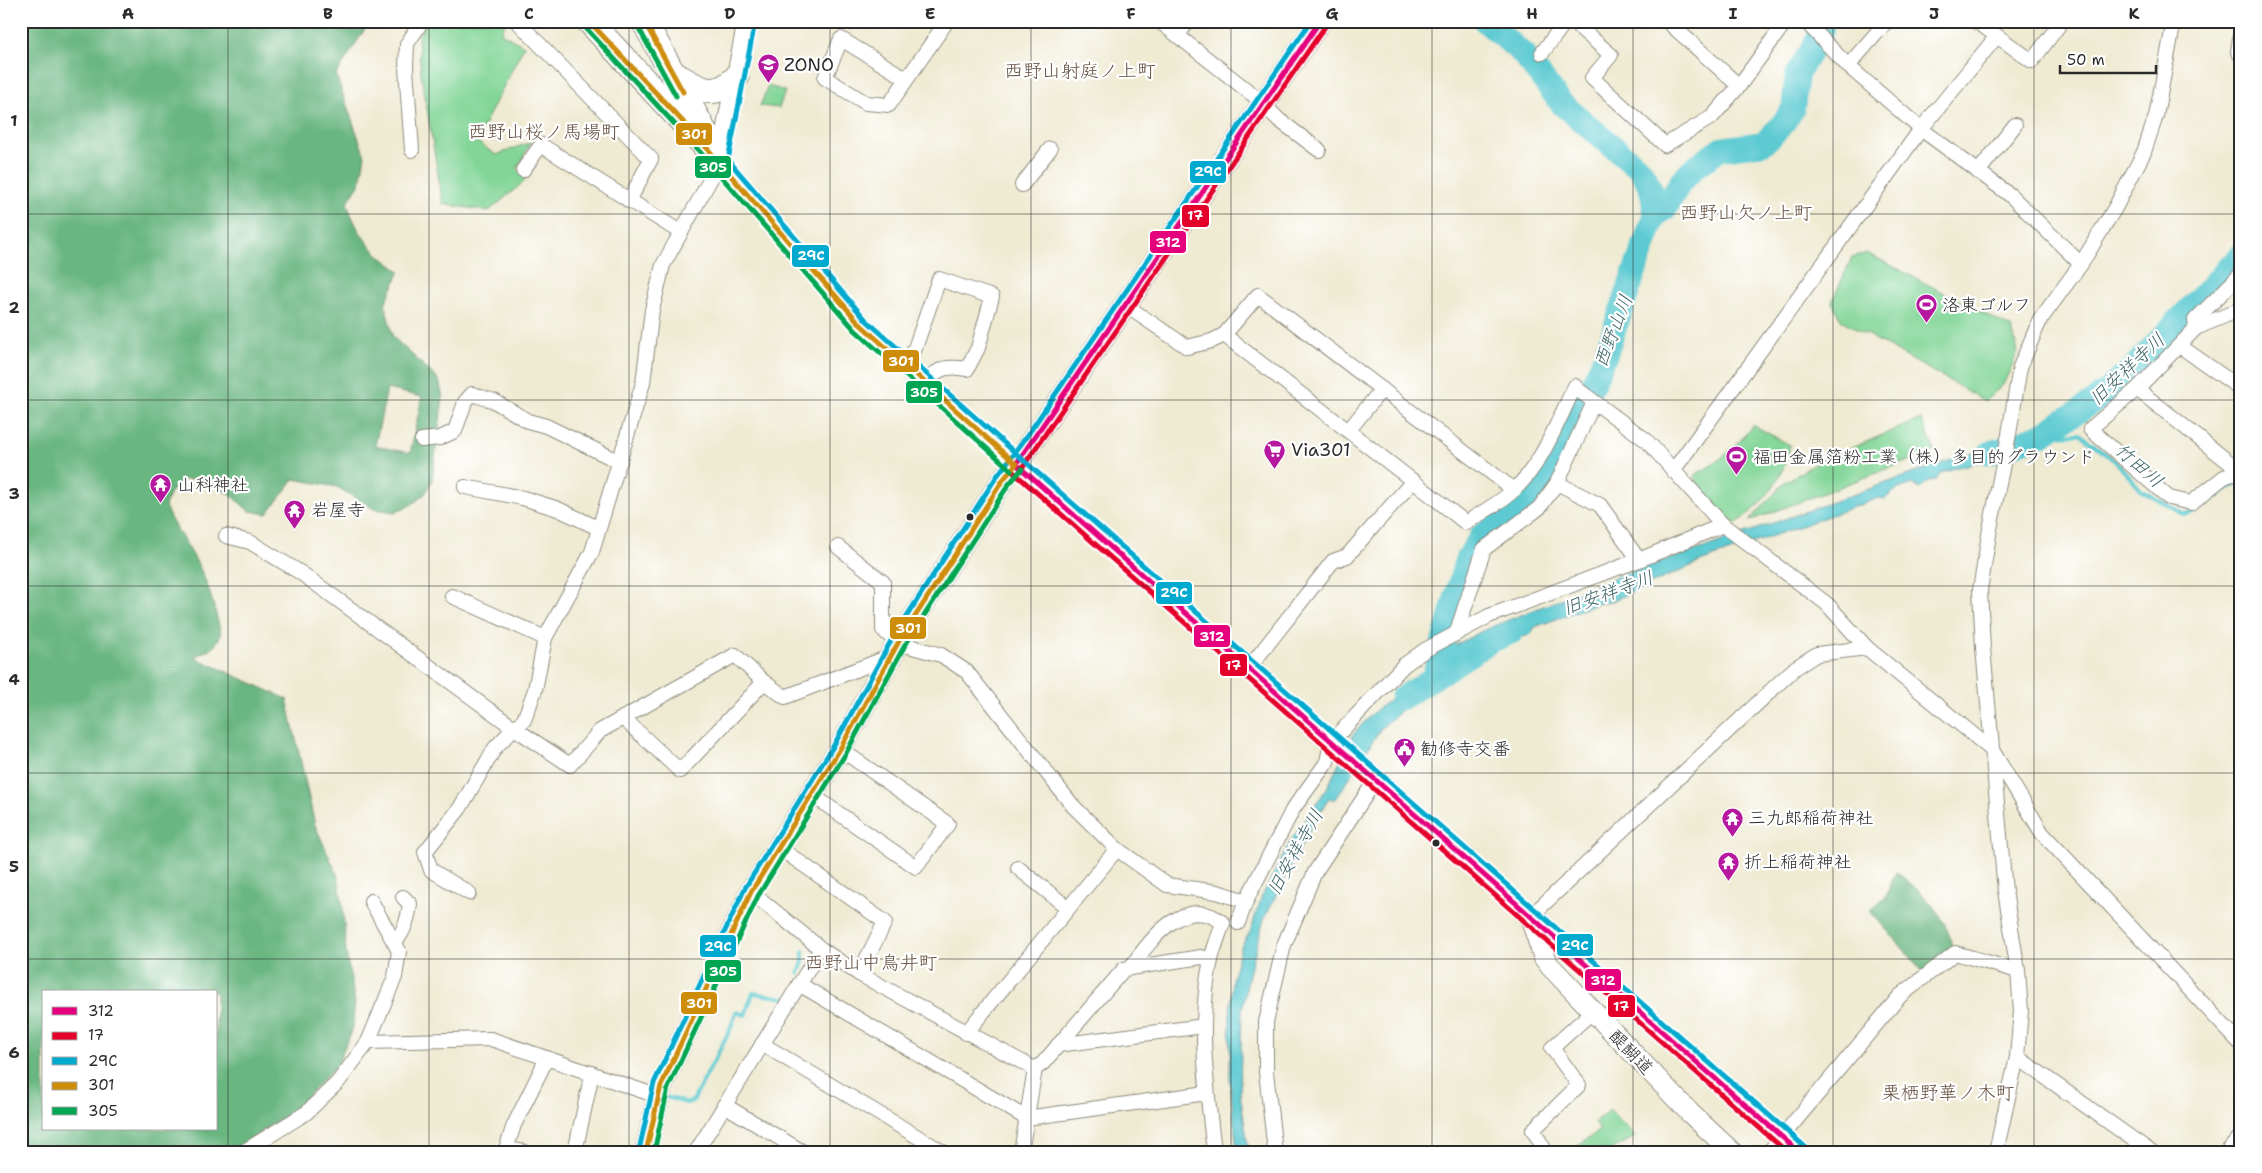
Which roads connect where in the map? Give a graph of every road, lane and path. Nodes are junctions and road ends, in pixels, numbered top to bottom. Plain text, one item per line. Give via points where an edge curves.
1 (422, 21) edge
2 (517, 21) edge
3 (589, 21) edge
4 (644, 21) edge
5 (748, 21) edge
6 (946, 21) edge
7 (1159, 21) edge
8 (1188, 21) edge
9 (1320, 21) edge
10 (1566, 21) edge
11 (1572, 21) edge
12 (1667, 21) edge
13 (1786, 21) edge
14 (1805, 21) edge
15 (1887, 21) edge
16 (1976, 21) edge
17 (2062, 21) edge
18 (2174, 21) edge
19 (2241, 31) edge
20 (1178, 35) junction
21 (1997, 36) junction
22 (1542, 53) dead end
23 (2241, 55) edge
24 (1848, 66) junction
25 (674, 74) junction
26 (736, 78) junction
27 (907, 79) junction
28 (1740, 86) junction
29 (1262, 105) junction
30 (2015, 125) dead end
31 (1921, 129) junction
32 (412, 150) dead end
33 (1050, 150) dead end
34 (1319, 150) dead end
35 (720, 162) junction
36 (523, 170) dead end
37 (1978, 172) junction
38 (1022, 185) dead end
39 (629, 201) junction
40 (680, 232) junction
41 (2081, 264) junction
42 (2241, 274) edge
43 (1125, 305) junction
44 (2240, 309) edge
45 (2196, 328) junction
46 (1224, 335) junction
47 (2180, 346) junction
48 (903, 362) junction
49 (924, 383) junction
50 (1382, 389) junction
51 (2137, 389) junction
52 (2241, 389) edge
53 (1592, 401) junction
54 (1349, 430) junction
55 (422, 440) dead end
56 (620, 462) junction
57 (1016, 464) junction
58 (1673, 471) junction
59 (2240, 471) edge
60 (1413, 481) junction
61 (1556, 483) junction
62 (465, 487) dead end
63 (1514, 490) junction
64 (598, 528) junction
65 (1729, 528) junction
66 (226, 536) dead end
67 (838, 547) dead end
68 (1639, 560) junction
69 (452, 596) dead end
70 (1456, 634) junction
71 (545, 638) junction
72 (1867, 648) junction
73 (894, 650) junction
74 (1248, 669) junction
75 (764, 682) junction
76 (623, 718) junction
77 (514, 728) junction
78 (1334, 744) junction
79 (840, 749) junction
80 (1992, 750) junction
81 (1369, 775) junction
82 (812, 796) junction
83 (778, 847) junction
84 (1117, 849) junction
85 (1018, 868) dead end
86 (751, 892) junction
87 (469, 894) dead end
88 (403, 897) dead end
89 (370, 901) dead end
90 (1246, 901) junction
91 (1068, 908) junction
92 (1530, 917) junction
93 (1238, 922) dead end
94 (395, 942) junction
95 (821, 949) junction
96 (1211, 960) junction
97 (1131, 966) junction
98 (2018, 971) junction
99 (859, 974) junction
100 (799, 984) junction
101 (1592, 1012) junction
102 (1204, 1026) junction
103 (966, 1033) junction
104 (368, 1042) junction
105 (762, 1044) junction
106 (2241, 1044) edge
107 (1058, 1045) junction
108 (2017, 1057) junction
109 (546, 1058) junction
110 (1034, 1069) junction
111 (592, 1073) junction
112 (1207, 1092) junction
113 (657, 1096) junction
114 (724, 1105) junction
115 (1026, 1118) junction
116 (2241, 1136) edge
117 (1782, 1137) junction
118 (505, 1150) edge
119 (1728, 1151) edge
120 (243, 1152) edge
121 (525, 1152) edge
122 (575, 1152) edge
123 (646, 1152) edge
124 (696, 1152) edge
125 (803, 1152) edge
126 (943, 1152) edge
127 (1020, 1152) edge
128 (1214, 1152) edge
129 (1275, 1152) edge
130 (1546, 1152) edge
131 (1769, 1152) edge
132 (1799, 1152) edge
133 (1996, 1152) edge
134 (2151, 1152) edge
135 (2227, 1152) edge

1 - 32 street via 407,44
2 - 39 street via 651,159
3 - 35 highway
4 - 25 highway
5 - 26 main road
6 - 27 street
7 - 20 street
8 - 20 street
9 - 29 main road
10 - 22 street
11 - 28 street via 1611,55 1592,78 1664,145 1712,117
12 - 28 street
13 - 28 street
14 - 24 street
15 - 24 street
16 - 21 street
17 - 21 street via 2032,60
18 - 41 street via 2156,116 2144,152
19 - 23 street via 2238,52
20 - 29 street
21 - 31 street
24 - 31 street
25 - 26 highway via 708,91 723,89
25 - 35 highway
26 - 35 main road
27 - 27 street via 841,39 825,78 866,103 889,105
29 - 34 street
29 - 43 main road
30 - 37 street
31 - 37 street
31 - 58 street
33 - 38 street
35 - 40 street
35 - 48 main road via 861,325
36 - 39 street via 541,145
37 - 41 street via 2010,195
39 - 40 street
40 - 56 street via 663,265 652,310 643,382
41 - 80 street via 2040,320 2020,367 1990,529 1980,590
42 - 45 street via 2195,320
43 - 46 street via 1187,347
43 - 57 main road
44 - 45 street
45 - 47 street
46 - 50 street via 1258,295
46 - 54 street
47 - 51 street
47 - 52 street
48 - 49 main road
48 - 49 street via 914,351 939,279 992,297 978,348 967,369 949,367 937,370
49 - 57 main road
50 - 54 street
50 - 63 street
51 - 59 street
51 - 59 street via 2090,429 2169,498 2190,503 2224,477
53 - 58 street via 1646,440
53 - 61 street
53 - 63 street via 1576,387 1534,466
54 - 60 street
55 - 56 street via 440,438 455,431 465,402 472,394 494,401 528,421 546,426
56 - 64 street
57 - 73 main road
57 - 74 main road
58 - 65 street
60 - 63 street via 1466,522
60 - 74 street via 1347,556 1333,561
61 - 68 street via 1600,506
61 - 70 street via 1539,508 1484,548
62 - 64 street via 523,498 558,509
64 - 71 street via 592,552
65 - 68 street
65 - 72 street via 1827,604
66 - 77 street via 250,542 301,573
67 - 73 street via 883,582 883,630
68 - 70 street via 1489,616
69 - 71 street
70 - 78 street via 1404,664
71 - 77 street via 532,698 524,720
72 - 80 street
72 - 92 street via 1817,654 1794,668
73 - 75 street via 785,697
73 - 79 main road
73 - 84 street via 941,655 967,672 1073,806
74 - 78 main road
75 - 76 street via 735,655
75 - 76 street via 680,771
76 - 77 street via 600,731 570,765
77 - 87 street via 496,748 460,808 424,852 431,870
78 - 81 main road
78 - 90 street via 1326,762 1293,809
79 - 82 main road
79 - 82 street via 948,824 916,867
80 - 98 street via 2005,892
80 - 106 street via 2042,833
81 - 92 main road
81 - 129 street via 1315,872 1284,945 1266,1022 1266,1072
82 - 83 main road
83 - 86 main road
83 - 99 street via 885,922
84 - 90 street via 1168,885 1217,892
84 - 91 street
85 - 91 street
86 - 95 street
86 - 113 main road
88 - 94 street via 410,904 406,924
89 - 94 street
90 - 93 street
91 - 103 street
92 - 101 main road, 醍醐道 via 1544,958
92 - 117 street
94 - 104 street via 399,951 395,977
95 - 99 street
95 - 100 street
96 - 97 street via 1201,957
96 - 97 street via 1223,923 1214,916 1193,912 1172,921
96 - 102 street
97 - 107 street via 1124,969
98 - 108 street via 2021,1011
98 - 117 street via 1955,953 1900,996
99 - 103 street
100 - 105 street
100 - 115 street
101 - 119 main road, 醍醐道
101 - 130 street via 1552,1048 1579,1085 1533,1130
102 - 107 street
102 - 112 street
103 - 110 street
104 - 109 street via 491,1040
104 - 120 street via 338,1082 306,1113
105 - 114 street
105 - 126 street
107 - 110 street
108 - 133 street
108 - 134 street
109 - 111 street
109 - 118 street
110 - 115 street
111 - 113 street
111 - 122 street
112 - 115 street
112 - 128 street
113 - 123 main road
114 - 124 street
114 - 125 street
115 - 127 street
116 - 135 street
117 - 131 street
117 - 132 street
118 - 121 street

